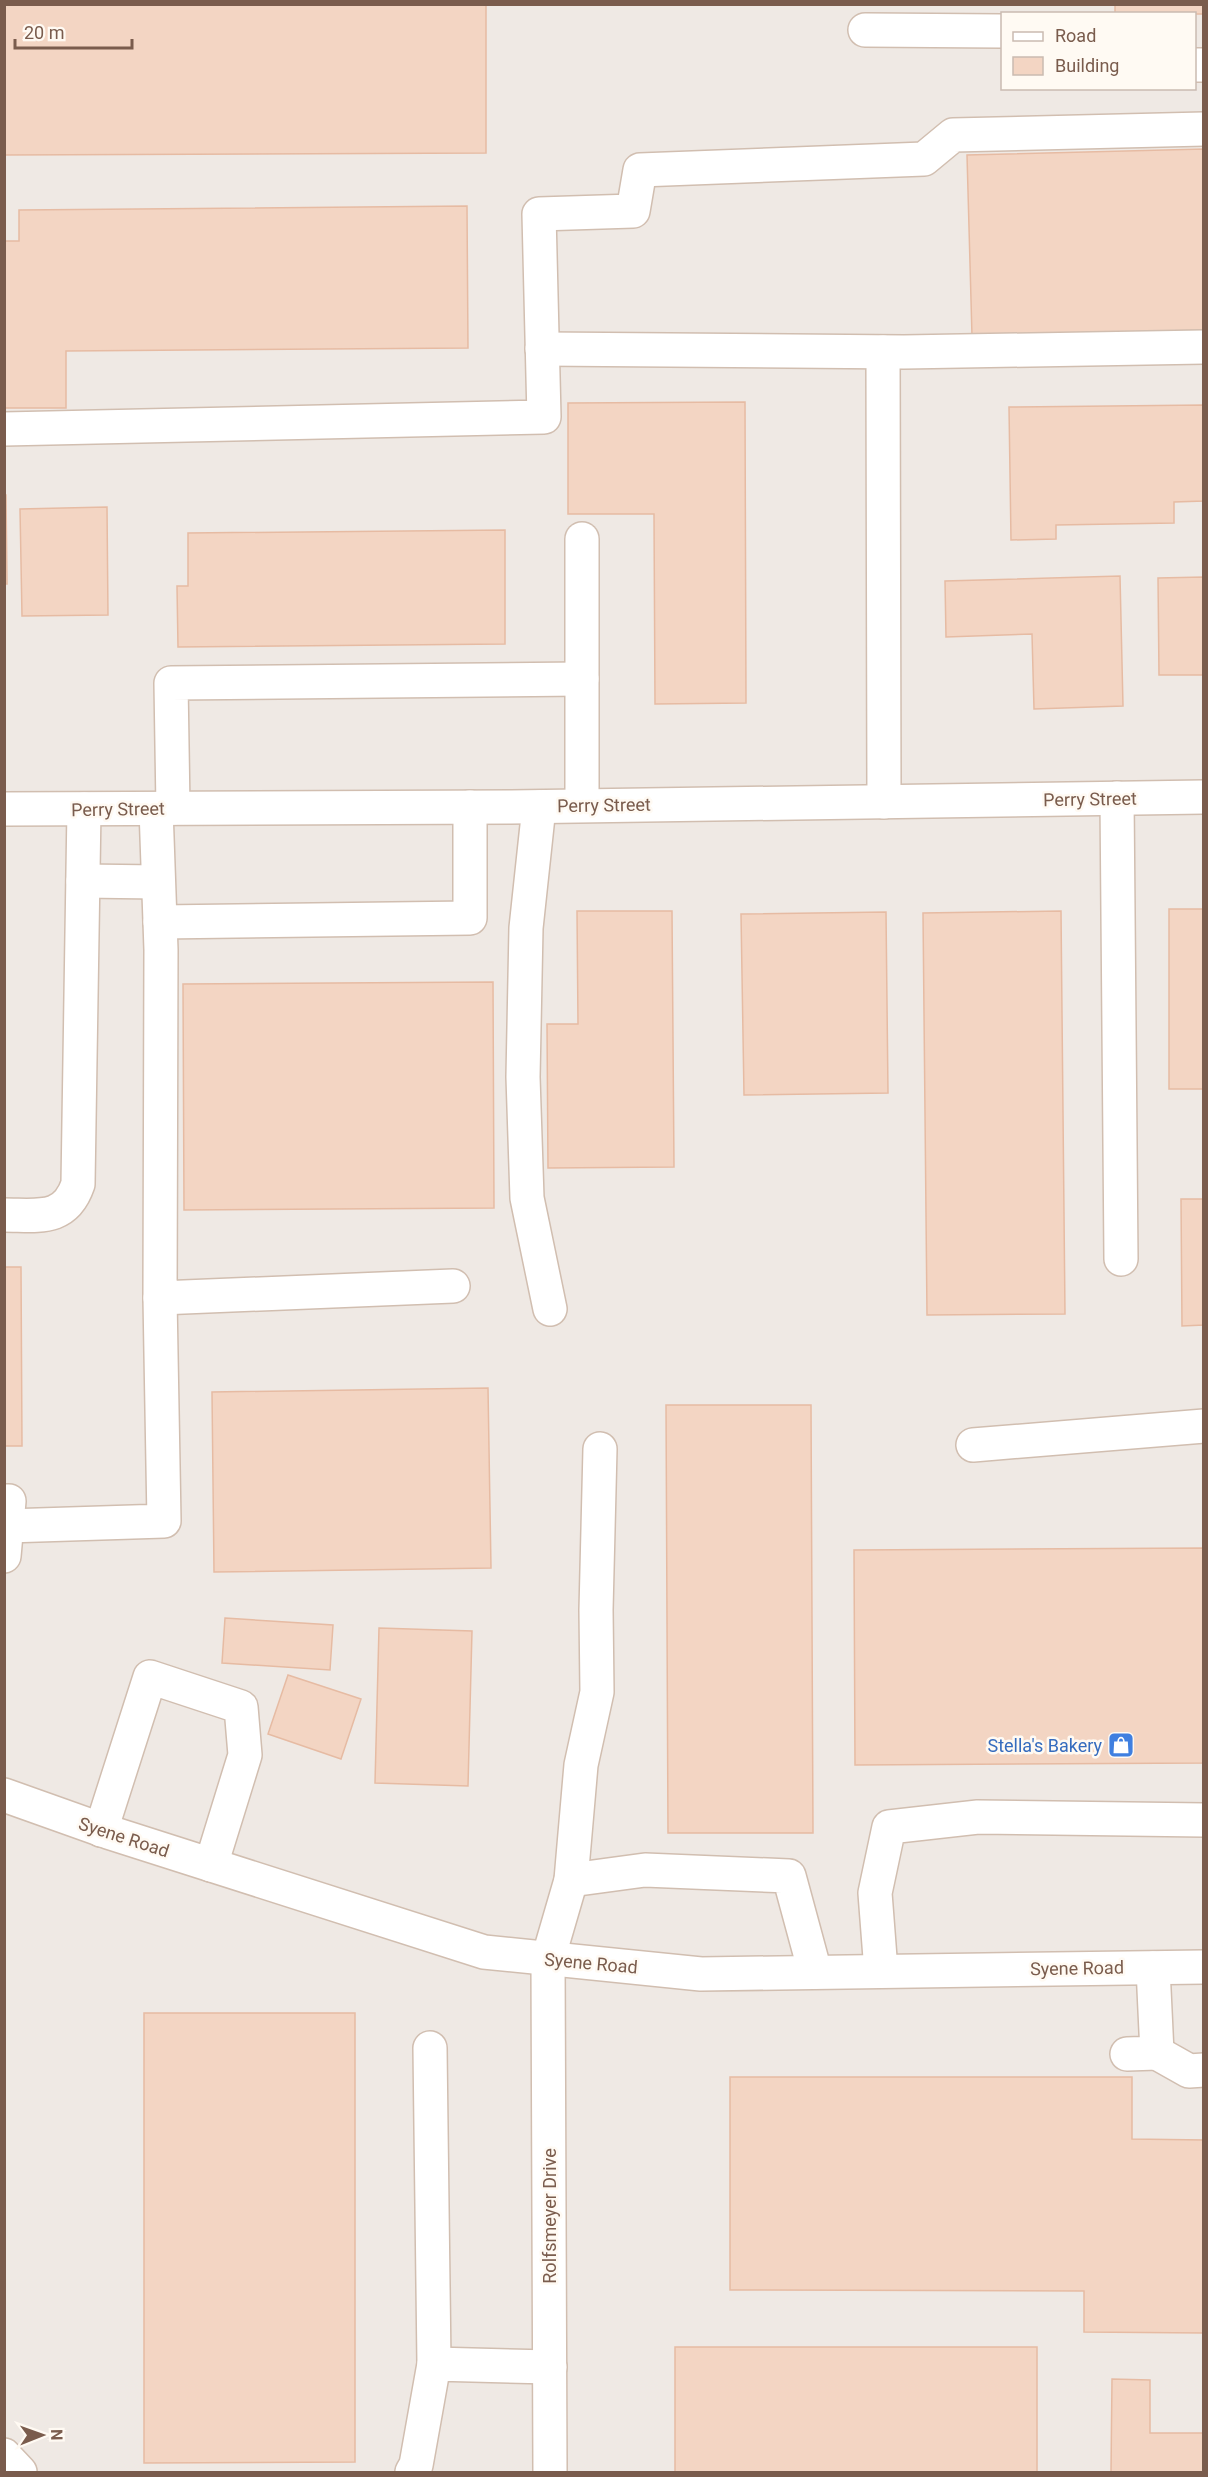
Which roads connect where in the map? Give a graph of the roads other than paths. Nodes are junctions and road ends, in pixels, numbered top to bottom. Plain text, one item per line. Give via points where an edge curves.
1 (865, 30) dead end
2 (1001, 31) edge
3 (1203, 129) edge
4 (1203, 347) edge
5 (542, 350) junction
6 (883, 352) junction
7 (4, 429) edge
8 (582, 538) dead end
9 (582, 679) junction
10 (1203, 797) edge
11 (1117, 798) junction
12 (884, 802) junction
13 (582, 805) junction
14 (471, 807) junction
15 (539, 807) junction
16 (165, 808) junction
17 (84, 809) junction
18 (4, 810) edge
19 (83, 881) junction
20 (158, 882) junction
21 (160, 922) junction
22 (4, 1215) edge
23 (1121, 1259) dead end
24 (453, 1286) dead end
25 (160, 1298) junction
26 (550, 1310) dead end
27 (1203, 1426) edge
28 (973, 1445) dead end
29 (600, 1449) dead end
30 (5, 1528) edge
31 (4, 1795) edge
32 (1203, 1820) edge
33 (101, 1830) junction
34 (211, 1865) junction
35 (571, 1880) junction
36 (548, 1959) junction
37 (1203, 1967) edge
38 (1153, 1968) junction
39 (881, 1971) junction
40 (815, 1972) junction
41 (430, 2048) dead end
42 (1203, 2070) edge
43 (434, 2364) junction
44 (550, 2367) junction
45 (4, 2455) edge
46 (20, 2472) edge
47 (412, 2472) edge
48 (550, 2472) edge

1 - 2 street
3 - 5 street via 952,135 924,159 640,170 633,211 539,214
4 - 6 street
5 - 6 street
5 - 7 street via 544,417
6 - 12 street
8 - 9 street
9 - 13 street
9 - 16 street via 171,683
10 - 11 street, Perry Street
11 - 12 street, Perry Street
11 - 23 street
12 - 13 street, Perry Street
13 - 15 street, Perry Street
14 - 15 street, Perry Street
14 - 16 street, Perry Street
14 - 21 street via 470,918
15 - 26 street via 526,928 523,1077 527,1198
16 - 17 street, Perry Street
16 - 20 street
17 - 18 street, Perry Street
17 - 19 street
19 - 20 street
19 - 22 street via 78,1184 74,1197 54,1214
20 - 21 street
21 - 25 street
24 - 25 street
25 - 30 street via 164,1521
27 - 28 street
29 - 35 street, Rolfsmeyer Drive via 597,1692 581,1765
31 - 33 street, Syene Road
32 - 39 street via 978,1817 889,1827 875,1893
33 - 34 street, Syene Road
33 - 34 street via 150,1677 241,1707 245,1755
34 - 36 street, Syene Road via 484,1952
35 - 36 street, Rolfsmeyer Drive
35 - 40 street via 645,1870 789,1876
36 - 40 street, Syene Road via 701,1974
36 - 44 street, Rolfsmeyer Drive
37 - 38 street, Syene Road
38 - 39 street, Syene Road
38 - 42 street via 1142,2054 1189,2071
39 - 40 street, Syene Road
41 - 43 street
43 - 44 street
43 - 47 street
44 - 48 street, Rolfsmeyer Drive
45 - 46 street

